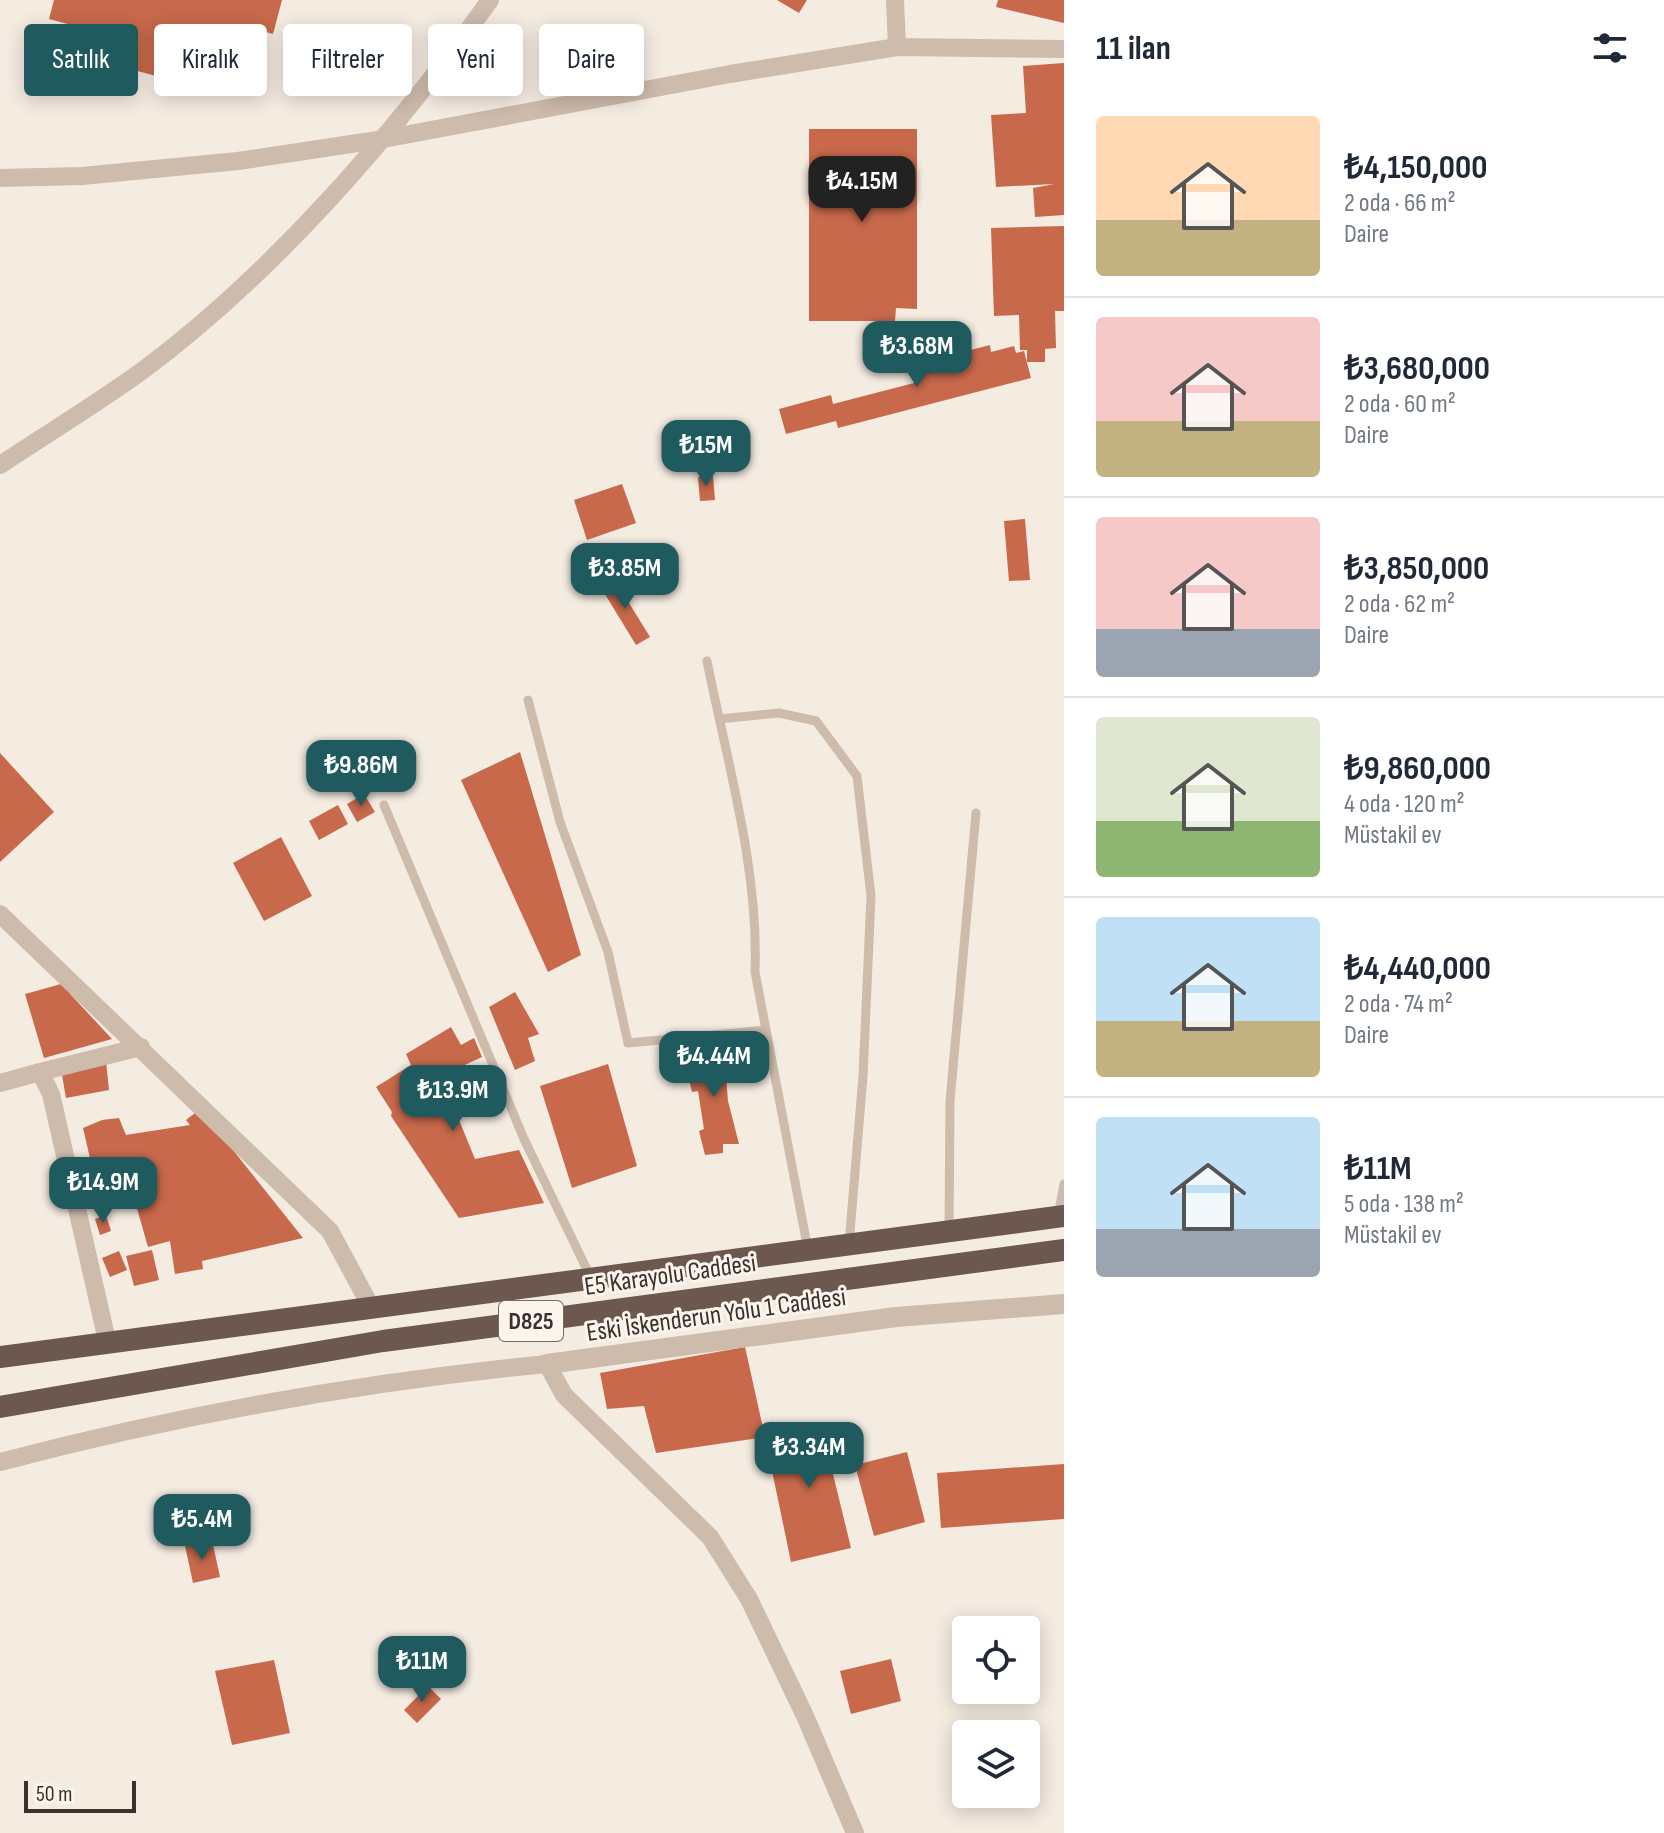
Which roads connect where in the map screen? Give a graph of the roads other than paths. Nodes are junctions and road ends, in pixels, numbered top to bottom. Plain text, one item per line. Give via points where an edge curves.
1 (490, 0) edge
2 (895, 0) edge
3 (897, 47) junction
4 (1064, 49) edge
5 (378, 140) junction
6 (0, 178) edge
7 (0, 465) edge
8 (707, 661) dead end
9 (528, 700) dead end
10 (719, 719) junction
11 (384, 805) dead end
12 (976, 813) dead end
13 (0, 914) edge
14 (766, 1030) junction
15 (141, 1047) junction
16 (40, 1072) junction
17 (0, 1083) edge
18 (1064, 1184) edge
19 (1061, 1216) edge
20 (949, 1231) junction
21 (849, 1244) junction
22 (808, 1250) junction
23 (1064, 1250) edge
24 (591, 1278) junction
25 (1064, 1304) edge
26 (371, 1307) junction
27 (108, 1345) junction
28 (0, 1357) edge
29 (547, 1364) junction
30 (0, 1407) edge
31 (0, 1462) edge
32 (855, 1833) edge

1 - 5 street via 432,81
2 - 3 street
3 - 4 street
3 - 5 street
5 - 6 street via 223,162
5 - 7 street via 288,242 223,305 142,371
8 - 10 lane
9 - 14 lane via 560,822 608,952 628,1043
10 - 14 lane via 745,850 756,932 755,972
10 - 21 lane via 779,713 816,721 857,776 871,896
11 - 24 lane via 524,1139
12 - 20 lane via 950,1101
13 - 15 street
14 - 22 lane
15 - 16 street
15 - 26 street via 330,1231
16 - 17 street
16 - 27 street via 51,1094
18 - 19 lane
19 - 20 highway, E5 Karayolu Caddesi / D825
20 - 21 highway, E5 Karayolu Caddesi / D825
21 - 22 highway, E5 Karayolu Caddesi / D825
22 - 24 highway, E5 Karayolu Caddesi / D825
23 - 30 highway, E5 Karayolu Caddesi / D825 via 383,1341
24 - 26 highway, E5 Karayolu Caddesi / D825
25 - 29 street, Eski İskenderun Yolu 1 Caddesi via 896,1317
26 - 27 highway, E5 Karayolu Caddesi / D825
27 - 28 highway, E5 Karayolu Caddesi / D825
29 - 31 street, Eski İskenderun Yolu 1 Caddesi via 434,1375 196,1416
29 - 32 street via 564,1395 710,1537 755,1612

